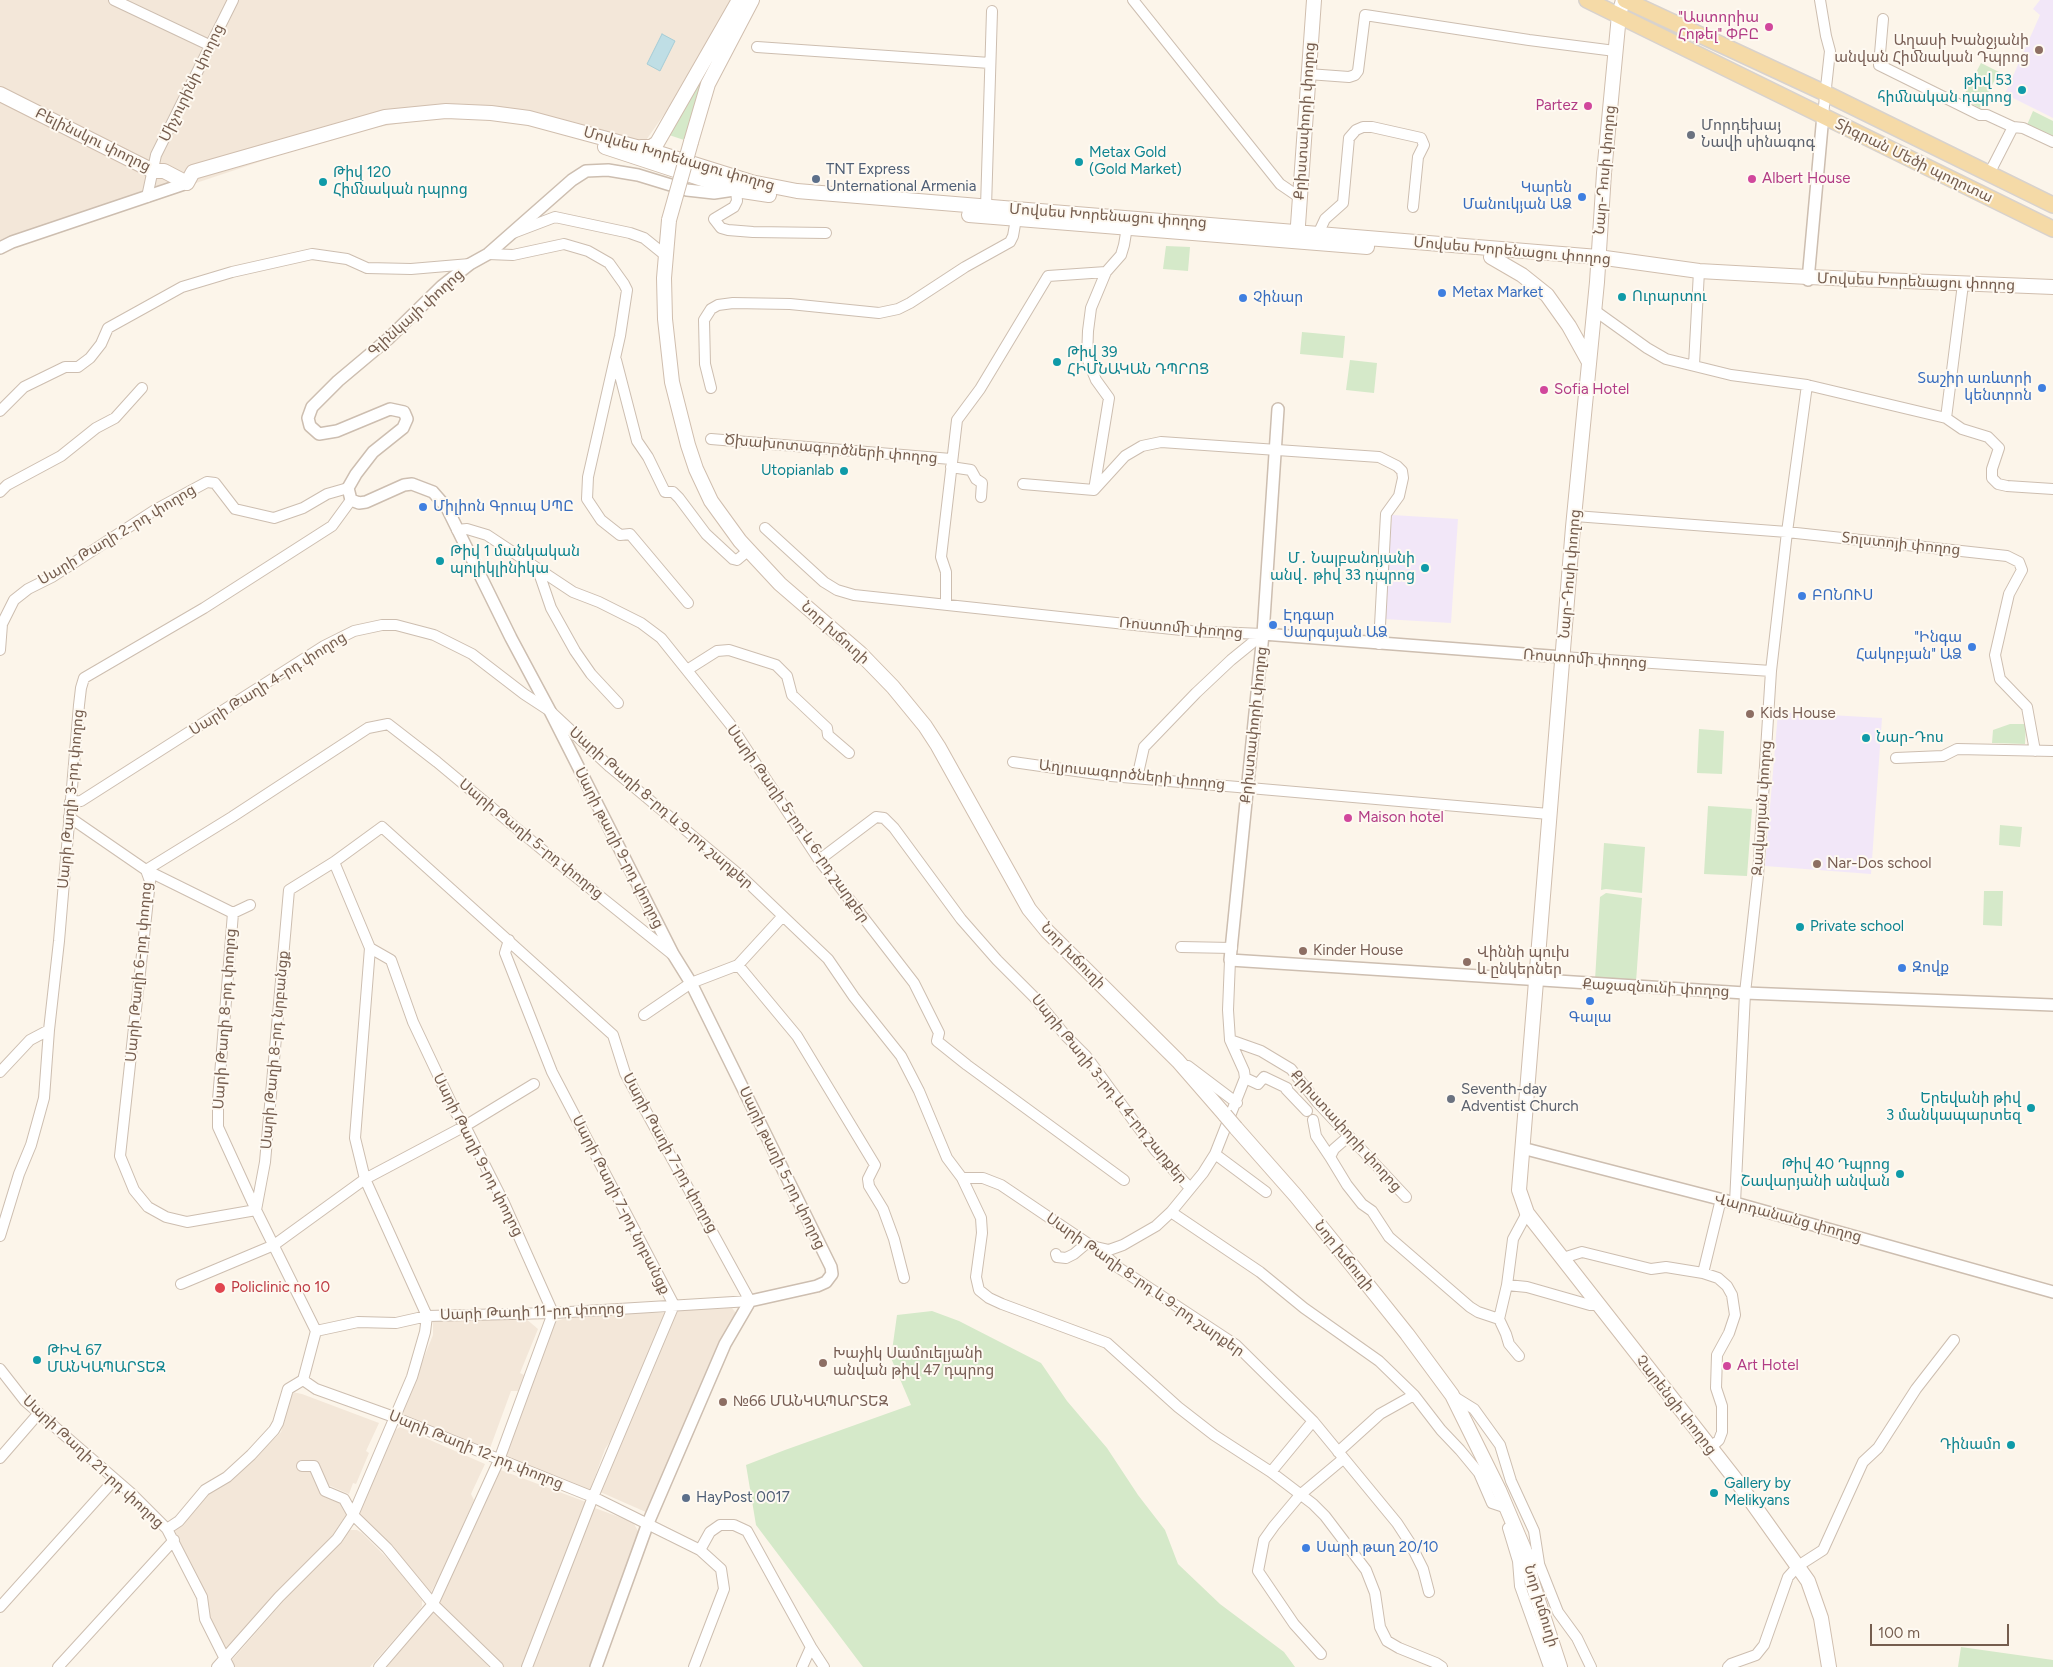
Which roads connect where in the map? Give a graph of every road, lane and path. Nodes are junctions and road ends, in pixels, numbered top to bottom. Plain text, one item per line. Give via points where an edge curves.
1 (114, 0) edge
2 (233, 0) edge
3 (738, 0) edge
4 (752, 0) edge
5 (1133, 0) edge
6 (1314, 0) edge
7 (1587, 0) edge
8 (1624, 0) edge
9 (1820, 0) edge
10 (992, 11) dead end
11 (1619, 15) junction
12 (1883, 19) dead end
13 (209, 45) junction
14 (757, 47) dead end
15 (1615, 51) junction
16 (990, 63) junction
17 (1308, 74) junction
18 (1825, 93) junction
19 (0, 94) edge
20 (1822, 116) junction
21 (2013, 127) junction
22 (2053, 142) edge
23 (637, 146) junction
24 (652, 156) junction
25 (153, 171) junction
26 (1989, 174) junction
27 (638, 175) junction
28 (187, 183) junction
29 (736, 190) junction
30 (148, 197) junction
31 (1299, 197) junction
32 (2053, 205) edge
33 (986, 207) junction
34 (1413, 207) dead end
35 (1017, 215) junction
36 (1128, 223) junction
37 (2053, 229) edge
38 (512, 233) junction
39 (826, 233) dead end
40 (1318, 234) junction
41 (1297, 237) junction
42 (2, 245) edge
43 (488, 254) junction
44 (665, 255) junction
45 (1491, 257) junction
46 (1597, 260) junction
47 (470, 264) junction
48 (1106, 272) junction
49 (1699, 272) junction
50 (1808, 279) junction
51 (1962, 286) junction
52 (2053, 287) edge
53 (2053, 293) edge
54 (1594, 310) junction
55 (615, 357) junction
56 (1589, 362) junction
57 (1694, 365) junction
58 (1807, 385) junction
59 (142, 388) dead end
60 (711, 388) dead end
61 (1278, 409) dead end
62 (0, 411) edge
63 (1946, 418) junction
64 (711, 439) dead end
65 (1275, 448) junction
66 (951, 463) junction
67 (1023, 484) dead end
68 (348, 488) junction
69 (2053, 489) edge
70 (1094, 490) junction
71 (0, 492) edge
72 (981, 497) dead end
73 (351, 500) junction
74 (1575, 516) junction
75 (765, 528) dead end
76 (458, 530) junction
77 (1787, 532) junction
78 (749, 550) junction
79 (538, 570) junction
80 (688, 603) dead end
81 (946, 604) junction
82 (1263, 634) junction
83 (1379, 644) junction
84 (0, 650) edge
85 (1563, 657) junction
86 (687, 670) junction
87 (1771, 671) junction
88 (618, 703) dead end
89 (550, 711) junction
90 (388, 724) joint
91 (2035, 751) junction
92 (2053, 751) edge
93 (849, 753) dead end
94 (1896, 758) dead end
95 (1013, 762) dead end
96 (1136, 778) junction
97 (1247, 787) junction
98 (70, 802) junction
99 (1549, 814) junction
100 (69, 818) junction
101 (819, 860) junction
102 (334, 862) junction
103 (146, 870) junction
104 (250, 905) dead end
105 (233, 913) junction
106 (782, 917) junction
107 (509, 940) junction
108 (1181, 947) dead end
109 (370, 948) junction
110 (1232, 948) junction
111 (673, 954) junction
112 (1230, 960) junction
113 (738, 965) junction
114 (1536, 980) junction
115 (691, 983) junction
116 (1745, 993) junction
117 (2053, 1006) edge
118 (644, 1015) dead end
119 (49, 1030) junction
120 (1230, 1040) junction
121 (1178, 1061) junction
122 (0, 1072) edge
123 (1245, 1078) junction
124 (534, 1084) dead end
125 (1237, 1103) junction
126 (464, 1126) junction
127 (1349, 1136) junction
128 (1522, 1148) junction
129 (1215, 1154) junction
130 (1330, 1157) junction
131 (962, 1178) junction
132 (364, 1180) junction
133 (1124, 1180) dead end
134 (1190, 1188) junction
135 (1266, 1192) dead end
136 (1406, 1197) dead end
137 (1721, 1199) junction
138 (1735, 1203) junction
139 (256, 1210) junction
140 (1171, 1212) junction
141 (1527, 1213) junction
142 (0, 1236) edge
143 (274, 1245) junction
144 (1091, 1245) junction
145 (1056, 1254) dead end
146 (1563, 1258) junction
147 (1703, 1273) junction
148 (904, 1278) dead end
149 (181, 1284) dead end
150 (1507, 1285) junction
151 (2053, 1292) edge
152 (750, 1301) junction
153 (1598, 1304) junction
154 (674, 1305) junction
155 (553, 1313) junction
156 (427, 1316) junction
157 (1499, 1319) junction
158 (316, 1331) junction
159 (1954, 1340) dead end
160 (1519, 1356) dead end
161 (0, 1369) edge
162 (302, 1380) junction
163 (1414, 1395) junction
164 (1452, 1395) junction
165 (39, 1413) junction
166 (394, 1417) junction
167 (1313, 1422) junction
168 (1710, 1448) junction
169 (1341, 1456) junction
170 (0, 1458) edge
171 (498, 1460) junction
172 (302, 1466) dead end
173 (1271, 1472) junction
174 (114, 1479) junction
175 (1300, 1495) junction
176 (593, 1497) junction
177 (1503, 1507) junction
178 (353, 1515) junction
179 (648, 1523) junction
180 (167, 1529) junction
181 (174, 1540) junction
182 (700, 1550) junction
183 (1521, 1555) junction
184 (1539, 1564) junction
185 (1798, 1566) junction
186 (1429, 1592) dead end
187 (433, 1604) junction
188 (0, 1608) edge
189 (811, 1647) junction
190 (1321, 1654) dead end
191 (227, 1663) edge
192 (58, 1667) edge
193 (218, 1667) edge
194 (379, 1667) edge
195 (498, 1667) edge
196 (527, 1667) edge
197 (596, 1667) edge
198 (694, 1667) edge
199 (802, 1667) edge
200 (824, 1667) edge
201 (1442, 1667) edge
202 (1549, 1667) edge
203 (1560, 1667) edge
204 (1591, 1667) edge
205 (1728, 1667) edge
206 (1829, 1667) edge

1 - 13 street
2 - 13 street, Միչուրինի փողոց
3 - 23 main road via 657,143 650,147
4 - 44 main road, Նոր խճուղի, bridge via 708,84 669,220
5 - 31 street via 1280,184
6 - 17 main road, Քրիստափորի փողոց
7 - 11 main road, Տիգրան Մեծի պողոտա
8 - 11 main road, Նար-Դոսի փողոց
8 - 18 main road, Տիգրան Մեծի պողոտա
9 - 18 street via 1830,51
10 - 16 street
11 - 15 main road, Նար-Դոսի փողոց
11 - 20 main road, Տիգրան Մեծի պողոտա
12 - 21 street via 1879,65 1980,115 1987,114
13 - 25 street, Միչուրինի փողոց via 156,155
14 - 16 street
15 - 17 street via 1365,15 1355,75
15 - 46 main road, Նար-Դոսի փողոց
16 - 33 street
17 - 31 main road, Քրիստափորի փողոց
18 - 20 street
18 - 26 main road, Տիգրան Մեծի պողոտա
19 - 25 main road, Բելինսկու փողոց
20 - 37 main road, Տիգրան Մեծի պողոտա
20 - 50 street
21 - 22 street via 2023,128
21 - 26 street
23 - 24 main road, Մովսես Խորենացու փողոց
23 - 28 main road, Մովսես Խորենացու փողոց via 528,118 446,111 385,117 193,172
24 - 27 street
24 - 28 main road, Մովսես Խորենացու փողոց via 517,123 442,117 385,123 337,135
24 - 29 main road, Մովսես Խորենացու փողոց
24 - 33 main road, Մովսես Խորենացու փողոց via 798,191
25 - 28 main road, Բելինսկու փողոց via 164,171
25 - 30 street, Միչուրինի փողոց
26 - 32 main road, Տիգրան Մեծի պողոտա
27 - 29 street, Գլինկայի փողոց via 687,190 714,193
27 - 38 street, Գլինկայի փողոց via 608,170 586,171
28 - 30 street, Մովսես Խորենացու փողոց
29 - 35 main road, Մովսես Խորենացու փողոց via 795,199
29 - 39 street via 738,201 734,207 714,219 720,228
30 - 42 street, Մովսես Խորենացու փողոց
31 - 41 main road, Քրիստափորի փողոց
33 - 35 main road, Մովսես Խորենացու փողոց
34 - 40 street via 1418,157 1424,145 1421,138 1363,127 1349,138 1343,203 1325,219
35 - 36 main road, Մովսես Խորենացու փողոց
35 - 60 street via 1010,242 898,309 879,312 790,304 718,305 704,320 705,364
36 - 41 main road, Մովսես Խորենացու փողոց
36 - 48 street via 1121,255
38 - 43 street, Գլինկայի փողոց
38 - 44 street via 555,217 637,235
40 - 41 main road, Մովսես Խորենացու փողոց
40 - 46 main road, Մովսես Խորենացու փողոց
41 - 45 main road, Մովսես Խորենացու փողոց
43 - 47 street, Գլինկայի փողոց
43 - 55 street via 513,255 564,244 588,251 609,264 627,290
44 - 78 main road, Նոր խճուղի via 665,319 672,382 688,445 711,501
45 - 46 main road, Մովսես Խորենացու փողոց
45 - 56 main road via 1522,275 1547,295
46 - 49 main road, Մովսես Խորենացու փողոց
46 - 54 main road, Նար-Դոսի փողոց
47 - 62 street via 410,270 367,268 347,259 312,254 182,287 108,328 90,358 78,367 65,367 24,386
47 - 68 street, Գլինկայի փողոց via 442,286 312,408 308,418 310,426 319,434 337,431 390,409 404,412 407,419 403,428 374,452
48 - 66 street, Ծխախոտագործների փողոց via 1053,275 1044,280 980,389 957,420
48 - 70 street via 1091,308 1088,331 1087,358 1096,380 1109,398
49 - 50 main road, Մովսես Խորենացու փողոց
49 - 57 street
50 - 51 main road, Մովսես Խորենացու փողոց
51 - 52 main road, Մովսես Խորենացու փողոց
51 - 53 main road, Մովսես Խորենացու փողոց
51 - 63 street
54 - 56 main road, Նար-Դոսի փողոց
54 - 57 street via 1660,356
55 - 78 street via 637,441 665,492 673,492 706,534 732,559 737,560
55 - 80 street via 588,477 587,498 601,520 620,535 630,534
56 - 74 main road, Նար-Դոսի փողոց
57 - 58 street via 1731,375
58 - 63 street
58 - 77 street, Զավարյան փողոց
59 - 71 street via 115,418 96,428 61,456
61 - 65 street, Քրիստափորի փողոց
63 - 69 street via 1962,429 1988,437 1999,448 1992,469 1992,478 1998,484
64 - 66 street, Ծխախոտագործների փողոց
65 - 70 street via 1161,442 1142,446 1125,456
65 - 82 street, Քրիստափորի փողոց
65 - 83 street via 1379,457 1402,471 1404,478 1399,496 1386,514
66 - 72 street via 970,470 982,483
66 - 81 street, Ծխախոտագործների փողոց via 941,557 946,572
67 - 70 street
68 - 73 street
68 - 84 street, Սարի Թաղի 2-րդ փողոց via 274,518 235,509 215,483 207,482 154,510 52,577 28,588 14,600 2,624
73 - 76 street, Սարի Թաղի 8-րդ և 9-րդ շարքեր via 366,502 404,485 418,485 433,492
73 - 98 street, Սարի Թաղի 3-րդ փողոց via 332,526 204,608 84,678 78,704
74 - 77 street, Տոլստոյի փողոց
74 - 85 main road, Նար-Դոսի փողոց
75 - 81 street, Ռոստոմի փողոց via 837,590 854,595
76 - 79 street, Սարի Թաղի 5-րդ և 6-րդ շարքեր via 467,529 487,535
76 - 89 street, Սարի Թաղի 8-րդ և 9-րդ շարքեր
77 - 87 street, Զավարյան փողոց
77 - 91 street, Տոլստոյի փողոց via 2008,556 2019,562 2022,570 2009,594 1995,655 2000,679 2027,707
78 - 121 main road, Նոր խճուղի via 780,584 860,653 893,687 938,746 1029,909 1047,931
79 - 86 street, Սարի Թաղի 5-րդ և 6-րդ շարքեր via 573,592 641,623 661,638
79 - 88 street via 551,608 575,651
81 - 82 street, Ռոստոմի փողոց via 1191,632
82 - 83 street, Ռոստոմի փողոց
82 - 96 street via 1196,693 1144,747
82 - 97 street, Քրիստափորի փողոց
83 - 85 street, Ռոստոմի փողոց
85 - 87 street, Ռոստոմի փողոց
85 - 99 main road, Նար-Դոսի փողոց
86 - 93 street via 717,651 729,650 776,665 787,676 792,695
86 - 101 street, Սարի Թաղի 5-րդ և 6-րդ շարքեր via 754,759
87 - 116 street, Զավարյան փողոց via 1758,876
89 - 98 street, Սարի Թաղի 4-րդ փողոց via 472,654 446,640 396,625 382,625 354,631 324,646 81,801
89 - 106 street, Սարի Թաղի 8-րդ և 9-րդ շարքեր via 610,767 742,877
89 - 111 street, Սարի թաղի 9-րդ փողոց
90 - 103 street, Սարի Թաղի 6-րդ փողոց via 368,728
90 - 111 street, Սարի Թաղի 5-րդ փողոց
91 - 92 street
91 - 94 street via 1957,749 1943,756
95 - 96 street, Աղյուսագործների փողոց
96 - 97 street, Աղյուսագործների փողոց
97 - 99 street, Աղյուսագործների փողոց
97 - 110 street, Քրիստափորի փողոց
98 - 100 street, Սարի Թաղի 3-րդ փողոց
99 - 114 main road, Նար-Դոսի փողոց
100 - 103 street
100 - 119 street, Սարի Թաղի 3-րդ փողոց
101 - 133 street, Սարի Թաղի 5-րդ և 6-րդ շարքեր via 914,983 939,1033 937,1041
101 - 134 street, Սարի Թաղի 3-րդ և 4-րդ շարքեր via 876,817 884,818 961,919 1086,1056 1155,1150
102 - 107 street, Սարի Թաղի 7-րդ փողոց via 382,827
102 - 109 street
102 - 139 street, Սարի Թաղի 8-րդ նրբանցք via 289,890 266,1153
103 - 105 street
103 - 139 street, Սարի Թաղի 6-րդ փողոց via 150,881 120,1156 134,1190 148,1206 166,1217 187,1222
104 - 105 street, Սարի Թաղի 8-րդ փողոց
105 - 139 street, Սարի Թաղի 8-րդ փողոց via 218,1126
106 - 113 street
106 - 131 street, Սարի Թաղի 8-րդ և 9-րդ շարքեր via 828,959 854,998 901,1056 948,1158
107 - 152 street, Սարի Թաղի 7-րդ փողոց via 613,1035 625,1073
107 - 154 street, Սարի Թաղի 7-րդ նրբանցք via 505,953 552,1072
108 - 110 street
109 - 126 street, Սարի Թաղի 9-րդ փողոց via 391,960 413,1022
109 - 132 street via 355,1138
110 - 112 street, Քրիստափորի փողոց
111 - 115 street, Սարի թաղի 9-րդ փողոց
112 - 114 street, Քաջազնունի փողոց
112 - 120 street, Քրիստափորի փողոց
113 - 115 street
113 - 148 street via 797,1036 876,1165 868,1179 869,1186 883,1209
114 - 116 street, Քաջազնունի փողոց
114 - 128 main road, Նար-Դոսի փողոց
115 - 118 street
115 - 152 street, Սարի թաղի 5-րդ փողոց via 831,1267 832,1274 817,1286
116 - 117 street, Քաջազնունի փողոց
116 - 138 street, Զավարյան փողոց
119 - 122 street via 30,1040
119 - 142 street, Սարի Թաղի 3-րդ փողոց via 44,1098
120 - 123 street, Քրիստափորի փողոց
120 - 127 street, Քրիստափորի փողոց via 1260,1051 1291,1069
121 - 125 street
121 - 164 main road, Նոր խճուղի, bridge via 1296,1196
123 - 125 street
123 - 130 street via 1258,1084 1264,1077 1287,1088 1310,1115 1316,1136
124 - 126 street
125 - 129 street
126 - 132 street
126 - 155 street, Սարի Թաղի 9-րդ փողոց via 504,1202
127 - 130 street
127 - 136 street, Քրիստափորի փողոց
128 - 137 street, Վարդանանց փողոց
128 - 141 main road, Չարենցի փողոց via 1519,1190
129 - 134 street
129 - 135 street
130 - 157 street via 1347,1185 1372,1211 1389,1237 1470,1307
131 - 144 street, Սարի Թաղի 8-րդ և 9-րդ շարքեր via 993,1181
131 - 173 street, Սարի Թաղի 8-րդ և 9-րդ շարքեր via 981,1218 976,1277 979,1290 1002,1304 1107,1343 1178,1407
132 - 143 street
132 - 156 street
134 - 140 street
137 - 138 street, Վարդանանց փողոց
137 - 147 street
138 - 151 street, Վարդանանց փողոց
139 - 143 street, Սարի Թաղի 8-րդ փողոց
140 - 144 street via 1143,1235 1123,1245 1109,1250
140 - 163 street via 1260,1272 1379,1361
141 - 146 main road, Չարենցի փողոց
141 - 150 street via 1513,1239
143 - 149 street
143 - 158 street, Սարի Թաղի 8-րդ փողոց
144 - 145 street via 1066,1258 1056,1257
144 - 167 street, Սարի Թաղի 8-րդ և 9-րդ շարքեր via 1119,1268 1236,1345
146 - 147 street via 1582,1252 1651,1269 1666,1266
146 - 153 main road, Չարենցի փողոց
147 - 168 street via 1718,1278 1726,1286 1735,1305 1733,1324 1717,1355 1716,1388 1722,1406 1722,1432
150 - 153 street via 1527,1287 1590,1305
150 - 157 street
152 - 154 street, Սարի Թաղի 11-րդ փողոց
152 - 179 street via 725,1344
153 - 168 main road, Չարենցի փողոց
154 - 155 street, Սարի Թաղի 11-րդ փողոց
154 - 176 street, Սարի Թաղի 7-րդ նրբանցք
155 - 156 street, Սարի Թաղի 11-րդ փողոց
155 - 171 street
156 - 158 street, Սարի Թաղի 11-րդ փողոց via 396,1323 358,1322
156 - 166 street via 412,1377
157 - 160 street via 1508,1344
158 - 162 street
159 - 185 street via 1916,1389 1878,1448 1863,1462 1823,1550
161 - 165 street, Սարի Թաղի 21-րդ փողոց via 25,1401
162 - 166 street, Սարի Թաղի 12-րդ փողոց via 316,1389
162 - 180 street via 288,1390 277,1424 264,1442 227,1477 205,1490
163 - 169 street via 1380,1414
163 - 177 street via 1478,1473 1492,1503
164 - 177 main road, Նոր խճուղի via 1483,1457
164 - 184 street via 1474,1409 1500,1445 1511,1481 1534,1531
165 - 170 street
165 - 174 street, Սարի Թաղի 21-րդ փողոց
166 - 171 street, Սարի Թաղի 12-րդ փողոց
166 - 178 street
167 - 169 street, Սարի Թաղի 8-րդ և 9-րդ շարքեր
167 - 173 street
168 - 185 main road, Չարենցի փողոց
169 - 175 street
169 - 186 street, Սարի Թաղի 8-րդ և 9-րդ շարքեր via 1406,1536 1427,1579
171 - 176 street, Սարի Թաղի 12-րդ փողոց
171 - 187 street
172 - 178 street via 314,1466 325,1491 344,1500
173 - 175 street, Սարի Թաղի 8-րդ և 9-րդ շարքեր
174 - 180 street, Սարի Թաղի 21-րդ փողոց
174 - 188 street
175 - 190 street via 1264,1540 1258,1571 1294,1624
175 - 201 street, Սարի Թաղի 8-րդ և 9-րդ շարքեր via 1325,1516 1366,1570 1375,1593 1380,1627 1387,1641
176 - 179 street, Սարի Թաղի 12-րդ փողոց
176 - 196 street, Սարի Թաղի 7-րդ նրբանցք
177 - 183 main road, Նոր խճուղի
178 - 187 street via 387,1548
178 - 191 street via 337,1539 279,1597
179 - 182 street, Սարի Թաղի 12-րդ փողոց
179 - 197 street
180 - 181 street, Սարի Թաղի 21-րդ փողոց
181 - 191 street, Սարի Թաղի 21-րդ փողոց via 202,1597 205,1618
181 - 192 street
182 - 189 street via 710,1532 722,1524 736,1525 747,1531
182 - 198 street, Սարի Թաղի 12-րդ փողոց via 721,1569 724,1589
183 - 184 street
183 - 202 street via 1520,1586
183 - 203 main road, Նոր խճուղի
184 - 204 street via 1558,1612 1577,1638
185 - 205 street via 1788,1576 1764,1645 1756,1655
185 - 206 main road, Չարենցի փողոց via 1808,1580 1821,1618
187 - 194 street
187 - 195 street
189 - 199 street
189 - 200 street
191 - 193 street

